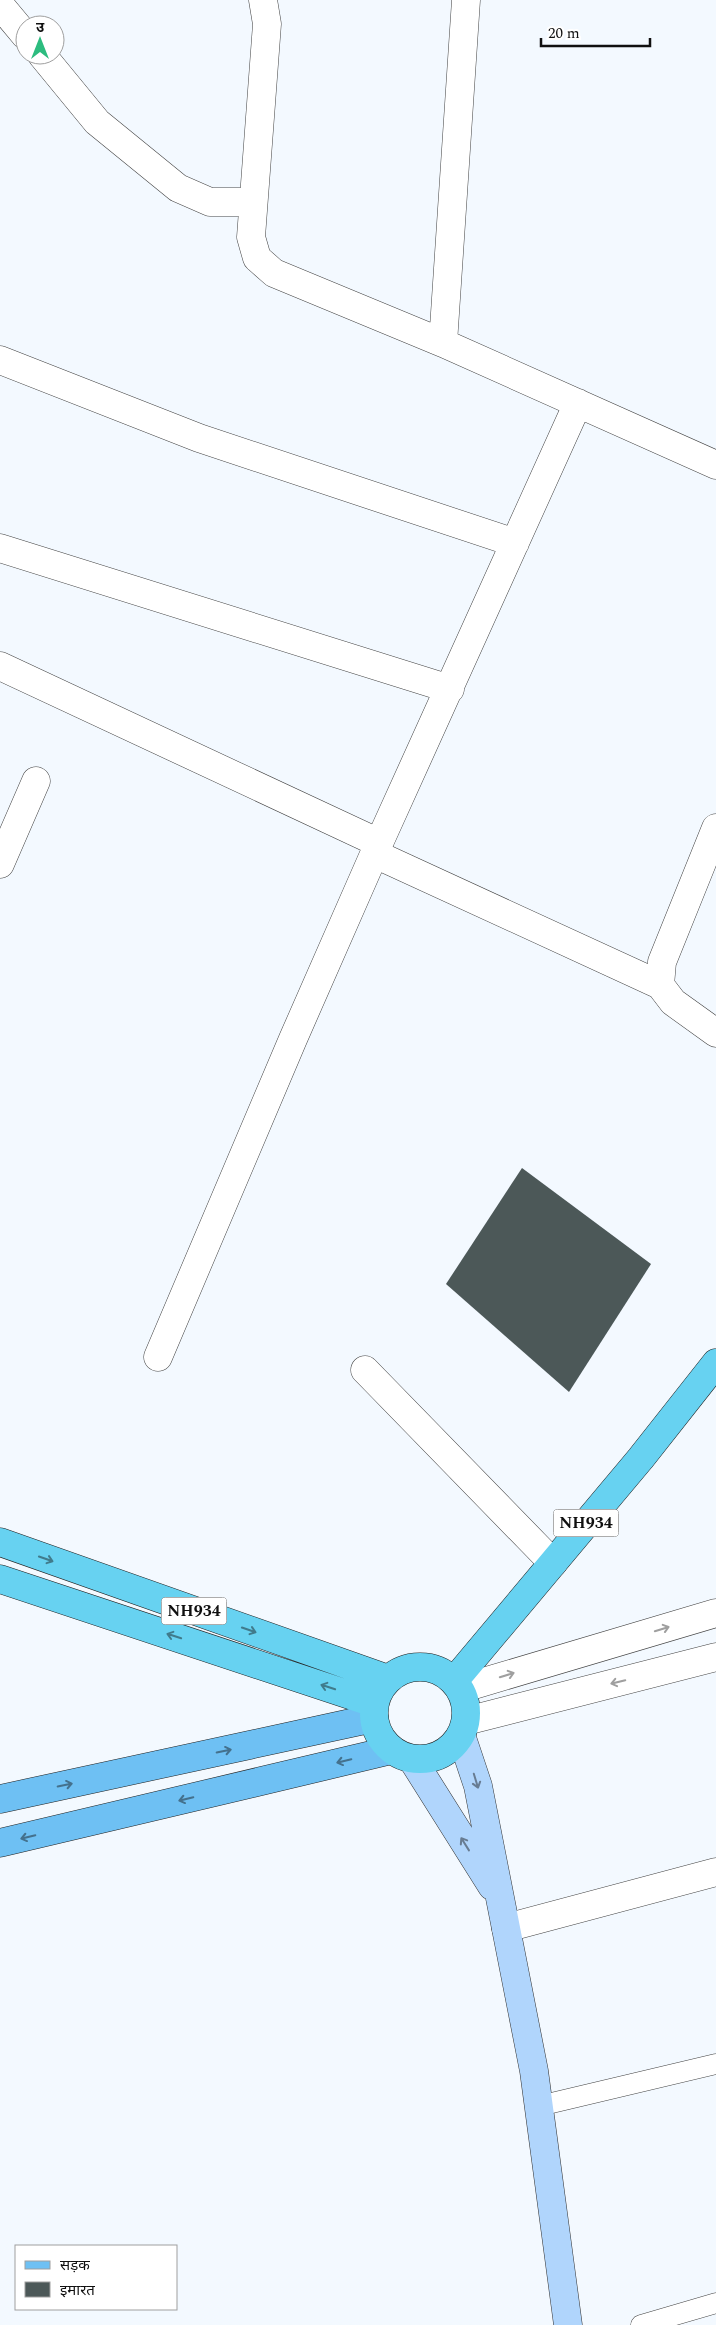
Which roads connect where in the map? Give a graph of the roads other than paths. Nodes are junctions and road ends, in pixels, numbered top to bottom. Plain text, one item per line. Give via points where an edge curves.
1 (263, 0) edge
2 (466, 0) edge
3 (0, 5) edge
4 (15, 23) edge
5 (50, 65) edge
6 (253, 202) junction
7 (443, 344) junction
8 (0, 360) edge
9 (578, 403) junction
10 (716, 465) edge
11 (515, 543) junction
12 (0, 548) edge
13 (0, 666) edge
14 (450, 689) junction
15 (36, 781) dead end
16 (716, 828) edge
17 (377, 849) junction
18 (0, 864) edge
19 (660, 985) junction
20 (716, 1034) edge
21 (158, 1357) dead end
22 (716, 1363) edge
23 (365, 1370) dead end
24 (0, 1542) edge
25 (553, 1563) junction
26 (0, 1579) edge
27 (716, 1613) edge
28 (716, 1657) edge
29 (388, 1679) junction
30 (457, 1685) junction
31 (374, 1711) junction
32 (464, 1728) junction
33 (402, 1754) junction
34 (0, 1799) edge
35 (0, 1843) edge
36 (716, 1872) edge
37 (500, 1900) junction
38 (506, 1928) junction
39 (716, 2064) edge
40 (539, 2106) junction
41 (716, 2303) edge
42 (568, 2325) edge
43 (641, 2325) edge

1 - 6 street via 267,24
2 - 7 street
3 - 4 street
5 - 6 street via 97,122 178,188 210,202
6 - 7 street via 251,237 257,258 272,272
7 - 9 street
8 - 11 street via 199,438
9 - 10 street
9 - 11 street
11 - 14 street
12 - 14 street
13 - 17 street
14 - 17 street
15 - 18 street
16 - 19 street via 662,962
17 - 19 street
17 - 21 street
19 - 20 street via 673,1002
22 - 25 highway, NH934
23 - 25 street
24 -> 29 highway, NH934
25 - 30 highway, NH934
31 -> 26 highway, NH934
30 -> 27 street
28 -> 32 street
29 - 30 highway via 400,1671 428,1667 442,1672
29 - 31 highway via 379,1690
30 - 32 highway via 466,1705
31 - 33 highway via 379,1736
34 -> 31 main road
32 - 33 highway via 449,1750 431,1758
32 -> 37 main road
33 -> 35 main road
37 -> 33 main road
36 - 38 street
37 - 38 main road
38 - 40 main road
39 - 40 lane
40 - 42 main road
41 - 43 lane

